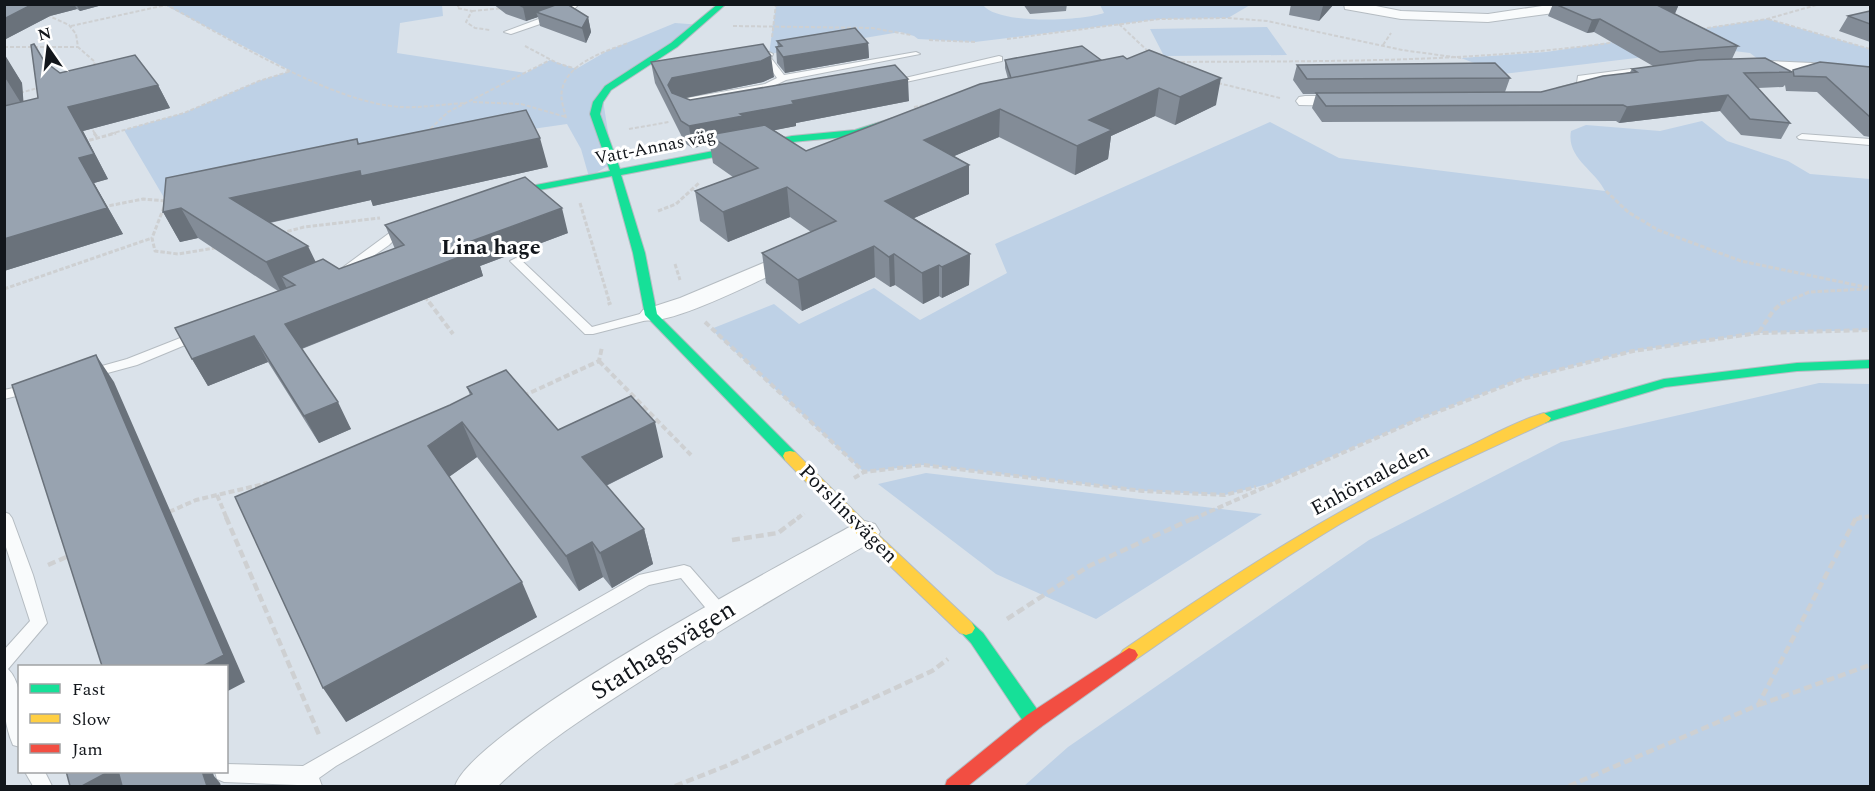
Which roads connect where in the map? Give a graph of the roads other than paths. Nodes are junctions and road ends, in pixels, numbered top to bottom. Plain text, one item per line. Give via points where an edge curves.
1 (576, 4) edge
2 (723, 4) edge
3 (1592, 4) edge
4 (1350, 6) dead end
5 (508, 32) dead end
6 (916, 54) dead end
7 (753, 56) edge
8 (999, 60) dead end
9 (1732, 65) edge
10 (638, 67) junction
11 (658, 68) edge
12 (1648, 72) edge
13 (1870, 75) edge
14 (783, 78) junction
15 (880, 84) edge
16 (1549, 98) edge
17 (1305, 101) road end
18 (1367, 101) edge
19 (693, 117) edge
20 (907, 117) edge
21 (1802, 137) dead end
22 (1870, 142) edge
23 (616, 172) junction
24 (480, 199) edge
25 (413, 216) edge
26 (516, 261) dead end
27 (768, 268) edge
28 (332, 279) edge
29 (651, 315) junction
30 (206, 332) edge
31 (1870, 364) edge
32 (79, 376) edge
33 (47, 384) edge
34 (4, 395) edge
35 (4, 518) edge
36 (865, 532) junction
37 (720, 613) junction
38 (4, 663) edge
39 (4, 675) edge
40 (1034, 722) junction
41 (18, 731) edge
42 (224, 773) edge
43 (310, 781) edge
44 (472, 786) edge
45 (954, 786) edge

1 - 5 lane via 566,12
2 - 10 street via 702,25
3 - 4 street via 1488,18 1401,15
6 - 14 lane via 833,73
7 - 14 lane via 769,54 767,58
8 - 15 lane
9 - 13 street
10 - 11 lane
10 - 23 street via 608,88 595,114
12 - 16 street via 1584,79 1589,85
14 - 19 lane via 767,86 681,103 681,112
17 - 18 street
20 - 23 street, Vatt-Annas väg via 840,136 792,139
21 - 22 lane
23 - 24 street, Vatt-Annas väg
23 - 29 street via 639,253
25 - 28 lane via 385,243
26 - 29 lane via 589,331
27 - 29 street
29 - 36 street, Porslinsvägen
30 - 32 lane via 132,362
31 - 40 street, Enhörnaleden via 1797,367 1664,383 1535,421 1337,519 1244,576
33 - 34 lane
35 - 38 lane via 39,623
36 - 37 street, Stathagsvägen
36 - 40 street, Porslinsvägen via 977,638
37 - 43 lane via 684,571 645,580 329,760
37 - 44 street, Stathagsvägen via 565,710
39 - 41 lane
40 - 45 street, Enhörnaleden
42 - 43 lane

